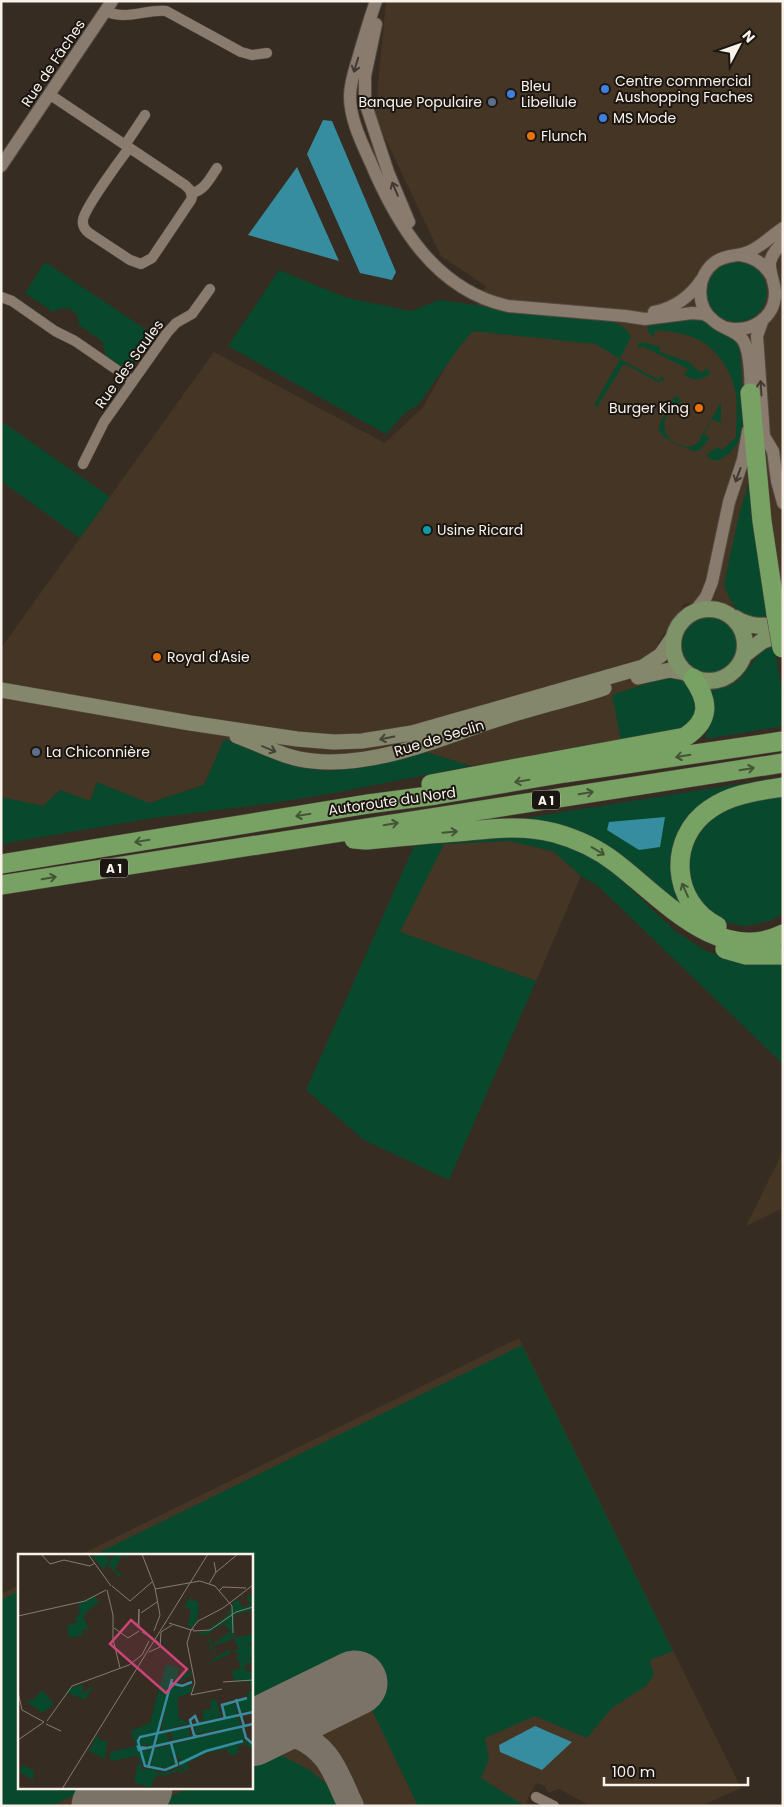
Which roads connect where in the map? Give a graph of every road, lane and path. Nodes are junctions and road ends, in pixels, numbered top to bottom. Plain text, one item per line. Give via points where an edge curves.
1 (376, 1) edge
2 (380, 1) edge
3 (109, 6) edge
4 (267, 53) dead end
5 (49, 94) junction
6 (145, 116) dead end
7 (127, 146) junction
8 (1, 166) edge
9 (217, 168) dead end
10 (192, 193) junction
11 (783, 228) edge
12 (783, 242) edge
13 (421, 250) junction
14 (738, 255) junction
15 (703, 277) junction
16 (772, 279) junction
17 (210, 289) dead end
18 (1, 297) edge
19 (624, 316) junction
20 (711, 318) junction
21 (763, 319) junction
22 (726, 328) junction
23 (133, 381) junction
24 (750, 393) junction
25 (764, 436) junction
26 (83, 464) dead end
27 (783, 503) edge
28 (783, 591) edge
29 (695, 611) junction
30 (780, 612) edge
31 (732, 616) junction
32 (674, 636) junction
33 (782, 645) edge
34 (744, 655) junction
35 (690, 675) junction
36 (1, 690) edge
37 (190, 723) junction
38 (783, 741) edge
39 (783, 763) edge
40 (783, 787) edge
41 (368, 804) junction
42 (308, 837) junction
43 (1, 864) edge
44 (1, 885) edge
45 (657, 897) junction
46 (783, 923) edge
47 (783, 934) edge
48 (783, 955) edge
49 (536, 1797) dead end
50 (554, 1806) edge

1 -> 13 street via 351,83 352,112 385,194
13 -> 2 street via 388,172 366,102 365,76
3 - 4 street via 111,14 123,16 166,11 234,49 252,55
3 - 5 street, Rue de Fâches
5 - 7 street
5 - 8 street, Rue de Fâches
6 - 7 street
7 - 10 street
7 - 10 street via 85,214 83,224 89,233 136,264 144,264 152,258 189,204
9 - 10 street via 204,188
11 - 14 street via 756,248
12 - 16 street via 772,257
13 - 19 street via 448,278 490,302 517,308
14 - 15 street via 717,260
14 - 16 street via 749,256 762,264
15 - 19 street via 690,295 673,306 657,312
15 - 20 street via 701,299
16 - 21 street via 774,300
17 - 23 street, Rue des Saules via 192,314 169,329
18 - 23 street via 75,341
19 - 20 street via 645,319 699,313
20 - 22 street
21 - 22 street via 744,329
25 -> 21 street via 757,336
22 - 24 street via 739,336 746,347
23 - 26 street, Rue des Saules via 100,428
24 -> 29 street via 746,446 729,502 712,582
24 - 30 highway via 762,521
25 - 27 street via 772,451
25 - 28 highway via 772,526
28 - 30 highway
29 - 31 main road via 714,609
29 - 32 main road via 680,623
30 - 31 main road via 761,627
30 - 33 highway, bridge
31 - 34 main road via 745,636
32 - 35 main road via 675,656
32 -> 37 main road, Rue de Seclin via 661,655 644,668 390,738 317,741
33 - 34 main road via 762,641
34 - 35 main road via 737,668 725,677 710,681
37 -> 35 main road, Rue de Seclin via 237,736 301,760 345,761 439,741 648,674 670,670
35 - 41 highway via 704,697 705,712 699,725 686,737 375,794
36 - 37 main road, Rue de Seclin
38 -> 41 highway, Autoroute du Nord / A 1
42 -> 39 highway, Autoroute du Nord / A 1
46 -> 40 highway via 747,934 712,924 700,914 688,896 681,881 679,863 685,837 708,810 736,797
41 -> 43 highway, Autoroute du Nord / A 1
44 -> 42 highway, Autoroute du Nord / A 1
42 -> 45 highway via 366,840 501,828 540,830 591,847 614,861
45 - 47 highway via 694,924 724,939 757,942
45 - 48 highway via 684,924 710,943 746,955
49 - 50 street

